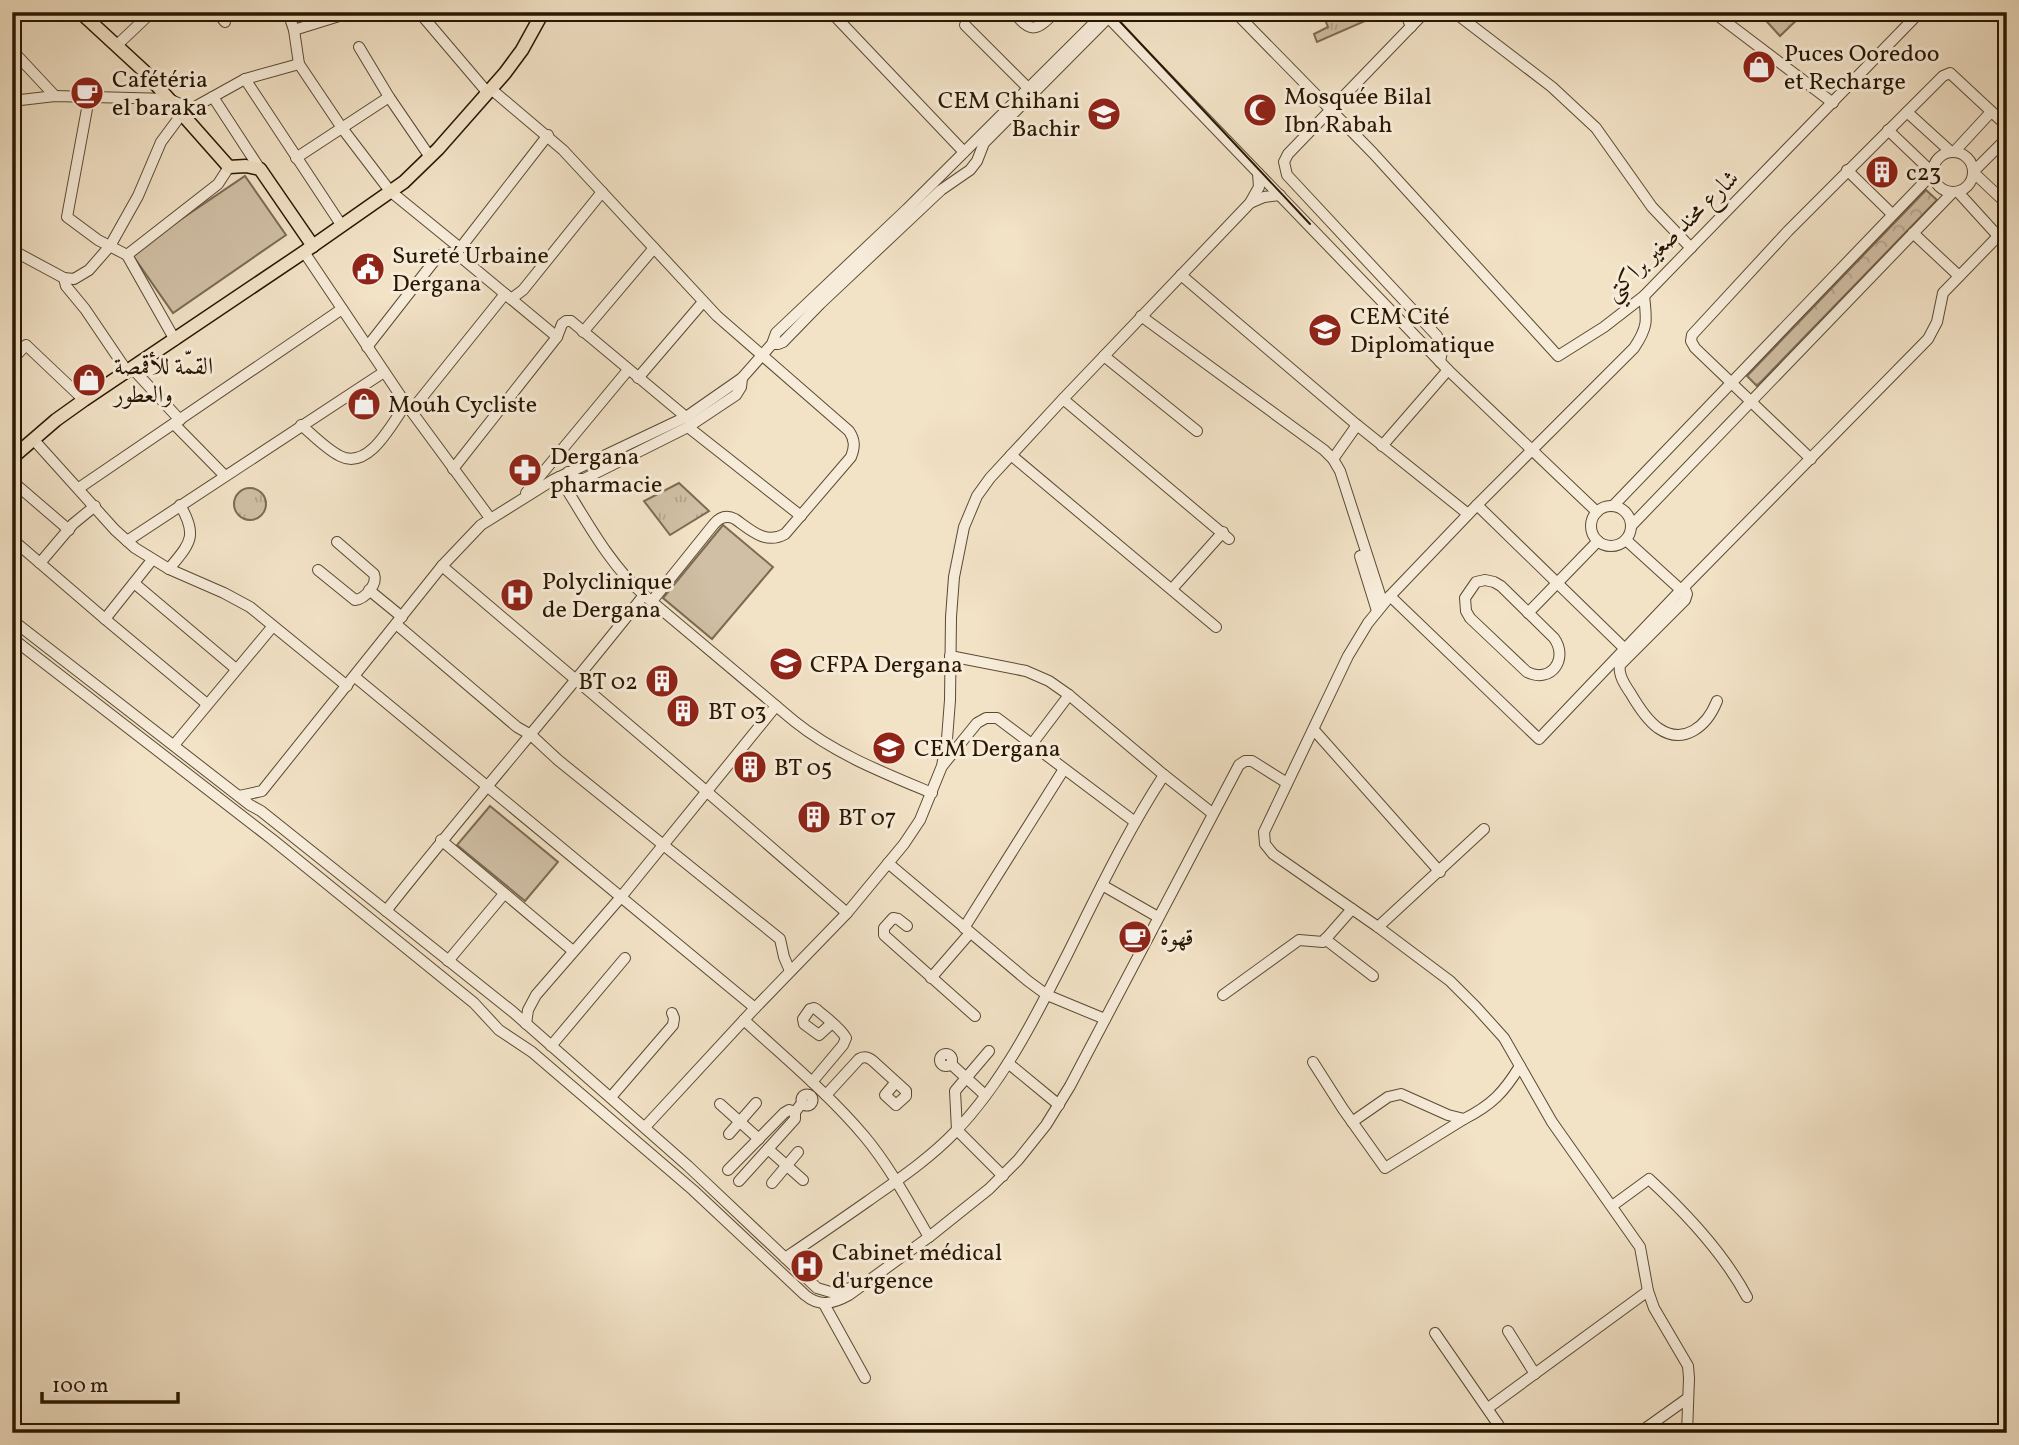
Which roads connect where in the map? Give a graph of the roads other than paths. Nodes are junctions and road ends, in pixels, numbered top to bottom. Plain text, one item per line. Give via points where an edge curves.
1 (80, 12) edge
2 (152, 12) edge
3 (217, 12) edge
4 (288, 12) edge
5 (352, 12) edge
6 (419, 12) edge
7 (831, 12) edge
8 (1014, 12) edge
9 (1056, 12) edge
10 (1235, 12) edge
11 (1405, 12) edge
12 (1425, 12) edge
13 (1454, 12) edge
14 (1713, 12) edge
15 (1920, 12) edge
16 (1105, 14) edge
17 (537, 16) edge
18 (225, 22) dead end
19 (965, 26) dead end
20 (1411, 27) junction
21 (294, 30) junction
22 (116, 46) junction
23 (359, 47) dead end
24 (12, 50) edge
25 (299, 64) junction
26 (245, 79) junction
27 (489, 90) junction
28 (1031, 91) junction
29 (55, 96) junction
30 (213, 97) junction
31 (389, 97) junction
32 (89, 98) junction
33 (169, 99) junction
34 (14, 101) edge
35 (1833, 103) junction
36 (1332, 110) junction
37 (1907, 112) junction
38 (1991, 112) junction
39 (181, 115) junction
40 (2007, 127) edge
41 (342, 128) junction
42 (1888, 130) junction
43 (548, 135) junction
44 (2007, 138) edge
45 (965, 151) junction
46 (1952, 152) junction
47 (979, 155) junction
48 (430, 157) junction
49 (296, 158) junction
50 (229, 167) junction
51 (972, 168) junction
52 (260, 169) junction
53 (1847, 170) junction
54 (1973, 172) junction
55 (1258, 173) junction
56 (1933, 173) junction
57 (390, 191) junction
58 (602, 192) junction
59 (1955, 192) junction
60 (1280, 195) junction
61 (1250, 203) junction
62 (2007, 204) edge
63 (1892, 214) junction
64 (12, 223) edge
65 (342, 226) junction
66 (2007, 227) edge
67 (1913, 233) junction
68 (1998, 236) junction
69 (110, 246) junction
70 (654, 248) junction
71 (1691, 248) junction
72 (308, 249) junction
73 (12, 250) edge
74 (458, 251) junction
75 (1359, 252) junction
76 (127, 255) junction
77 (1346, 264) junction
78 (1181, 275) junction
79 (1959, 276) junction
80 (64, 278) junction
81 (1644, 296) junction
82 (508, 297) junction
83 (703, 302) junction
84 (342, 309) junction
85 (1141, 316) junction
86 (583, 332) junction
87 (557, 337) junction
88 (174, 340) junction
89 (772, 344) junction
90 (367, 347) junction
91 (761, 356) junction
92 (1104, 356) junction
93 (12, 360) edge
94 (1444, 366) junction
95 (129, 370) junction
96 (628, 370) junction
97 (384, 372) junction
98 (638, 378) junction
99 (1731, 382) junction
100 (1063, 399) junction
101 (84, 400) junction
102 (1751, 401) junction
103 (409, 408) junction
104 (177, 422) junction
105 (687, 422) junction
106 (301, 425) junction
107 (1357, 425) junction
108 (1197, 431) dead end
109 (33, 439) junction
110 (1382, 446) junction
111 (1533, 449) junction
112 (1011, 456) junction
113 (12, 458) edge
114 (1811, 458) junction
115 (1334, 459) junction
116 (453, 469) junction
117 (564, 475) junction
118 (225, 476) junction
119 (12, 481) edge
120 (79, 488) junction
121 (521, 499) junction
122 (180, 505) junction
123 (1477, 505) junction
124 (94, 506) junction
125 (1613, 506) junction
126 (1597, 512) junction
127 (1468, 514) junction
128 (801, 516) junction
129 (490, 518) junction
130 (1632, 525) junction
131 (69, 530) junction
132 (12, 539) edge
133 (1626, 540) junction
134 (127, 541) junction
135 (1598, 541) junction
136 (337, 542) dead end
137 (1360, 556) dead end
138 (152, 560) junction
139 (40, 563) junction
140 (442, 566) junction
141 (169, 569) junction
142 (318, 570) dead end
143 (134, 583) junction
144 (1557, 584) junction
145 (1172, 589) junction
146 (1683, 589) junction
147 (369, 590) junction
148 (648, 598) junction
149 (1383, 603) junction
150 (1528, 613) junction
151 (105, 619) junction
152 (12, 620) edge
153 (399, 621) junction
154 (274, 626) junction
155 (1216, 627) dead end
156 (12, 638) edge
157 (1625, 649) junction
158 (950, 656) junction
159 (236, 669) junction
160 (355, 677) junction
161 (576, 681) junction
162 (346, 686) junction
163 (1069, 695) junction
164 (1717, 701) dead end
165 (207, 704) junction
166 (776, 706) junction
167 (1314, 730) junction
168 (531, 735) junction
169 (1032, 744) junction
170 (174, 745) junction
171 (942, 766) junction
172 (1064, 769) junction
173 (1164, 775) junction
174 (1287, 783) junction
175 (486, 787) junction
176 (262, 791) junction
177 (706, 792) junction
178 (932, 793) junction
179 (239, 796) junction
180 (261, 811) junction
181 (1212, 813) junction
182 (1135, 822) junction
183 (1484, 830) dead end
184 (441, 840) junction
185 (663, 845) junction
186 (888, 863) junction
187 (1440, 872) junction
188 (1102, 885) junction
189 (504, 894) junction
190 (621, 897) junction
191 (1352, 909) junction
192 (386, 911) junction
193 (847, 913) junction
194 (1158, 917) junction
195 (907, 926) dead end
196 (1378, 927) junction
197 (967, 931) junction
198 (1325, 939) junction
199 (573, 951) junction
200 (625, 958) dead end
201 (448, 961) junction
202 (790, 971) junction
203 (1373, 976) dead end
204 (931, 978) junction
205 (1047, 995) junction
206 (1223, 995) dead end
207 (508, 1008) junction
208 (755, 1008) junction
209 (672, 1013) dead end
210 (975, 1016) dead end
211 (1105, 1019) junction
212 (744, 1020) junction
213 (525, 1022) junction
214 (832, 1023) dead end
215 (494, 1025) junction
216 (510, 1038) junction
217 (551, 1046) junction
218 (989, 1051) dead end
219 (1313, 1062) dead end
220 (1008, 1063) junction
221 (951, 1064) dead end
222 (1520, 1066) junction
223 (966, 1077) junction
224 (896, 1082) dead end
225 (817, 1090) junction
226 (985, 1095) junction
227 (611, 1097) junction
228 (720, 1104) dead end
229 (756, 1104) dead end
230 (1059, 1105) junction
231 (798, 1107) junction
232 (1464, 1119) junction
233 (740, 1122) junction
234 (1352, 1122) junction
235 (645, 1127) junction
236 (957, 1130) junction
237 (729, 1134) dead end
238 (759, 1139) junction
239 (768, 1149) junction
240 (799, 1152) dead end
241 (786, 1166) junction
242 (728, 1170) dead end
243 (1003, 1176) junction
244 (803, 1180) dead end
245 (739, 1181) dead end
246 (896, 1182) junction
247 (772, 1183) dead end
248 (1612, 1206) junction
249 (929, 1237) junction
250 (785, 1258) junction
251 (866, 1282) junction
252 (1648, 1291) junction
253 (1747, 1297) dead end
254 (824, 1304) junction
255 (1508, 1331) dead end
256 (1436, 1333) dead end
257 (1535, 1374) junction
258 (865, 1378) dead end
259 (1688, 1398) junction
260 (1488, 1408) junction
261 (1504, 1433) edge
262 (1639, 1433) edge
263 (1687, 1433) edge

1 - 22 main road
2 - 22 street
3 - 18 street
4 - 21 street
5 - 21 street
6 - 27 street
7 - 45 street
8 - 9 street via 1032,29
10 - 36 street
11 - 20 street
12 - 20 street
13 - 71 street via 1552,87 1596,128 1652,207
14 - 35 street
15 - 35 street, شارع محند صغير براكتي
16 - 28 street
16 - 55 street
17 - 27 main road via 517,56
19 - 28 street
20 - 36 street
21 - 25 street
22 - 33 main road
23 - 31 street
24 - 29 street
25 - 26 street
25 - 41 street
26 - 30 street
26 - 49 street
27 - 43 street
27 - 48 main road
28 - 45 street
28 - 47 street
29 - 32 street
29 - 34 street
30 - 33 street via 191,109
30 - 52 street
31 - 41 street
31 - 48 street
32 - 33 street
32 - 69 street via 67,217
33 - 39 main road
34 - 64 street
35 - 71 street, شارع محند صغير براكتي
36 - 75 street via 1288,154 1285,171
36 - 81 street, شارع محند صغير براكتي via 1558,356
37 - 38 street via 1950,73
37 - 42 street
37 - 46 street
38 - 40 street
38 - 46 street
39 - 50 main road
39 - 69 street via 161,142
41 - 49 street
41 - 57 street
42 - 53 street
42 - 56 street
43 - 58 street
43 - 74 street
44 - 54 street
45 - 47 street via 975,149
45 - 51 street via 963,163
45 - 89 street via 776,333
46 - 54 street via 1968,159
46 - 56 street via 1939,158
47 - 51 street
48 - 57 main road
49 - 65 street
50 - 52 main road
50 - 76 street via 218,184
51 - 89 street via 941,190 783,342
52 - 72 main road
53 - 63 street
53 - 99 street via 1692,335 1695,348
54 - 59 street via 1970,184
54 - 62 street
55 - 60 street
55 - 61 street via 1259,187
56 - 59 street via 1939,187
56 - 63 street
57 - 65 main road
57 - 74 street
58 - 70 street
58 - 82 street via 523,290
59 - 67 street
59 - 68 street
60 - 61 street
60 - 77 street
61 - 78 street
63 - 99 street
65 - 72 main road
66 - 68 street
67 - 79 street
67 - 102 street
68 - 79 street
69 - 76 street
69 - 80 street via 89,270 74,279
70 - 83 street
70 - 86 street
71 - 81 street, شارع محند صغير براكتي
72 - 84 street
72 - 88 main road
73 - 80 street
74 - 82 street
74 - 90 street via 438,257
75 - 77 street
75 - 94 street via 1437,336
76 - 88 street
77 - 94 street
78 - 85 street
78 - 107 street
79 - 114 street via 1943,293 1928,339
80 - 95 street
81 - 111 street via 1647,318 1634,348
82 - 87 street
82 - 103 street
83 - 91 street
83 - 98 street
84 - 90 street
84 - 104 street
85 - 92 street
85 - 115 street
86 - 87 street via 566,321
86 - 96 street
87 - 116 street
88 - 95 main road
89 - 91 street
90 - 97 street
91 - 105 street via 742,378
91 - 128 street via 849,431 854,443 852,457
92 - 100 street
92 - 108 street
93 - 101 street via 26,345
94 - 110 street
94 - 111 street
95 - 101 main road
95 - 104 street
96 - 98 street
96 - 121 street
97 - 103 street
97 - 106 street
98 - 105 street
99 - 102 street
99 - 125 street
100 - 112 street
100 - 145 street via 1226,536
101 - 109 main road
102 - 114 street
102 - 130 street
103 - 106 street via 370,452 359,458 337,455
103 - 116 street
104 - 118 street
104 - 120 street
105 - 117 street
105 - 128 street
106 - 118 street
107 - 110 street
107 - 115 street
109 - 113 main road
109 - 120 street
110 - 127 street
111 - 123 street
111 - 126 street
112 - 145 street
112 - 158 street via 977,496 964,527 953,591
114 - 146 street
115 - 149 street
116 - 129 street
117 - 121 street
117 - 148 street via 613,562
118 - 122 street
119 - 131 street
120 - 124 street
121 - 129 street
122 - 134 street
122 - 141 street via 190,540
123 - 127 street
123 - 144 street
124 - 131 street
124 - 134 street
125 - 126 street
125 - 130 street via 1627,513
126 - 135 street via 1591,530
127 - 149 street
128 - 148 street via 785,534 771,539 735,519 721,518
129 - 140 street
130 - 133 street
131 - 139 street
132 - 139 street
133 - 135 street via 1610,547
133 - 146 street
134 - 138 street
135 - 144 street
136 - 147 street via 374,574 376,581
137 - 149 street
138 - 141 street
138 - 143 street
139 - 151 street
140 - 153 street
140 - 161 street
141 - 154 street via 237,599
142 - 147 street via 355,600
143 - 151 street
143 - 159 street
144 - 150 street
144 - 157 street
145 - 155 street
146 - 157 street
146 - 164 street via 1685,600 1620,664 1619,673 1646,715 1667,733 1695,732
147 - 153 street
148 - 161 street
148 - 166 street
149 - 157 street via 1539,739
149 - 167 street via 1359,635
150 - 150 street via 1494,582 1476,582 1465,598 1470,618 1527,672 1546,674 1559,662 1560,649
151 - 165 street
152 - 170 street
153 - 160 street
153 - 168 street
154 - 159 street
154 - 162 street
156 - 215 street via 329,885 479,1007
158 - 163 street via 1026,671
158 - 171 street via 950,713
159 - 165 street
160 - 162 street
160 - 175 street
161 - 168 street
161 - 177 street
162 - 176 street
163 - 169 street
163 - 173 street
165 - 170 street
166 - 177 street
166 - 178 street via 831,747
167 - 174 street
167 - 187 street
168 - 175 street
168 - 185 street
169 - 171 street via 1002,720 986,718
169 - 172 street
170 - 179 street
171 - 178 street
172 - 182 street
172 - 197 street
173 - 181 street
173 - 182 street
174 - 181 street via 1245,761 1238,765
174 - 191 street via 1264,831 1265,844
175 - 184 street
175 - 190 street
176 - 179 street
176 - 180 street
177 - 185 street
177 - 193 street
178 - 186 street via 913,832
179 - 180 street
180 - 192 street
181 - 194 street
182 - 188 street
183 - 187 street
184 - 189 street
184 - 192 street
185 - 190 street
185 - 202 street via 780,939
186 - 193 street
186 - 197 street
187 - 196 street
188 - 194 street
188 - 205 street
189 - 199 street
189 - 201 street
190 - 199 street
190 - 208 street
191 - 196 street
191 - 198 street
192 - 201 street
193 - 202 street
194 - 211 street
195 - 204 street via 893,918 884,935
196 - 222 street via 1468,998 1504,1038
197 - 204 street
197 - 205 street
198 - 203 street
198 - 206 street via 1299,940
199 - 213 street via 534,998
200 - 217 street
201 - 207 street
202 - 208 street
204 - 210 street
205 - 211 street
205 - 220 street
207 - 213 street
207 - 215 street
208 - 212 street
209 - 227 street via 673,1025
211 - 230 street
212 - 225 street
212 - 235 street
213 - 216 street
213 - 217 street
214 - 225 street via 846,1041
215 - 216 street
216 - 254 street via 693,1190 810,1299
217 - 227 street
218 - 223 street
219 - 234 street
220 - 226 street
220 - 230 street
221 - 223 street
222 - 232 street via 1495,1101
222 - 248 street via 1552,1122
223 - 226 street
223 - 236 street via 954,1094
224 - 225 street via 864,1057
225 - 231 street via 811,1104
225 - 246 street via 866,1138
226 - 236 street
227 - 235 street
228 - 233 street
229 - 233 street
230 - 243 street
231 - 238 street via 785,1112
231 - 239 street via 794,1119
232 - 234 street via 1401,1094 1388,1097
232 - 234 street via 1385,1168
233 - 237 street
233 - 238 street
235 - 250 street
236 - 243 street
236 - 246 street
238 - 242 street
239 - 241 street
239 - 245 street
240 - 241 street
241 - 244 street
241 - 247 street
243 - 249 street
246 - 249 street
246 - 250 street
248 - 252 street via 1640,1247
248 - 253 street via 1649,1179 1684,1211 1737,1277
249 - 251 street
250 - 251 street via 822,1291 840,1292
251 - 254 street via 849,1295
252 - 257 street
252 - 259 street via 1688,1366
254 - 258 street
255 - 257 street
256 - 260 street
257 - 260 street
259 - 262 street
259 - 263 street
260 - 261 street

